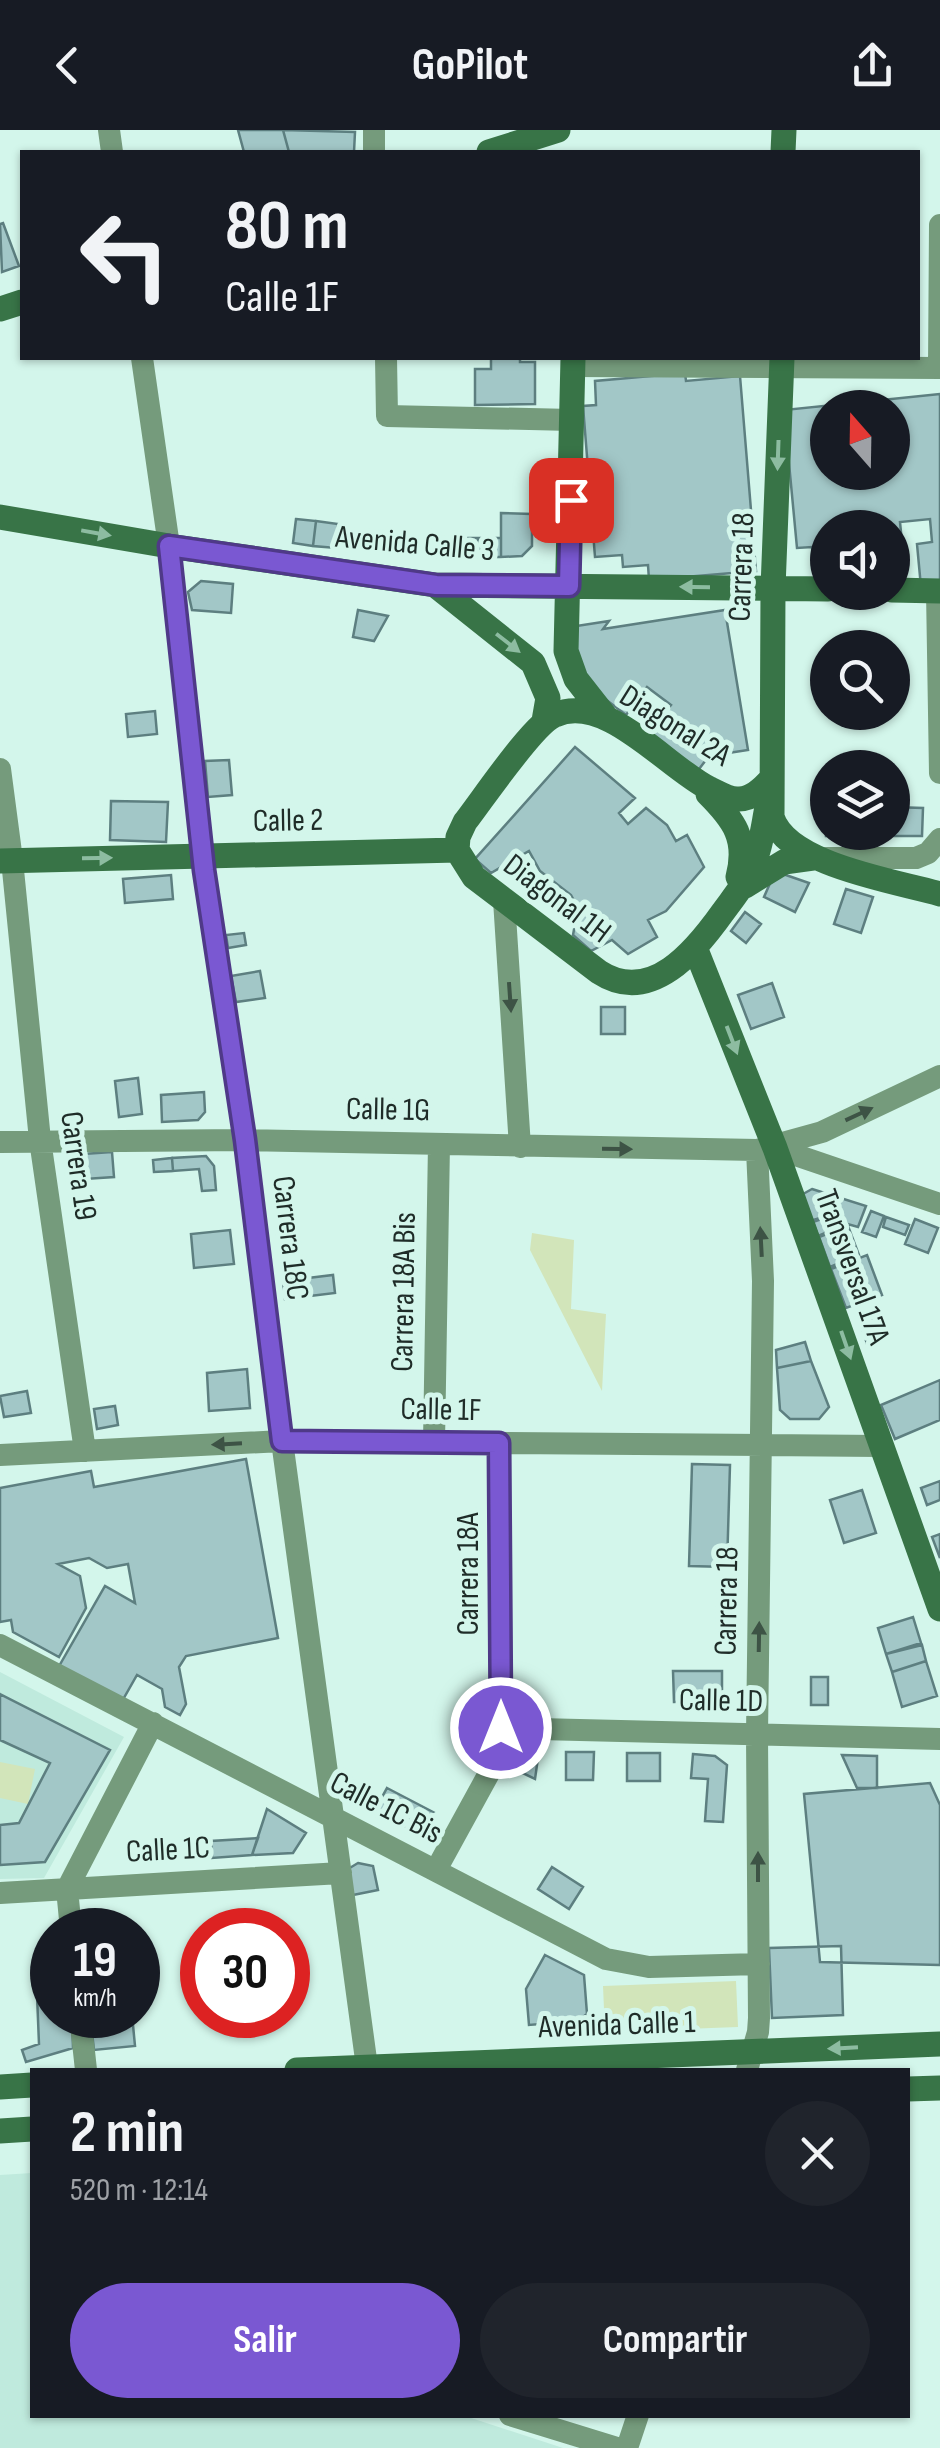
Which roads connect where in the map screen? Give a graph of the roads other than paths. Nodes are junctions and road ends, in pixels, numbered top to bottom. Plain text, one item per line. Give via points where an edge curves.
1 (558, 130) edge
2 (495, 150) edge
3 (940, 224) edge
4 (142, 360) edge
5 (386, 360) edge
6 (573, 362) edge
7 (782, 362) edge
8 (940, 368) edge
9 (572, 420) junction
10 (0, 517) edge
11 (169, 546) junction
12 (436, 585) junction
13 (569, 586) junction
14 (773, 588) junction
15 (810, 589) edge
16 (910, 590) edge
17 (938, 591) edge
18 (605, 716) junction
19 (544, 721) junction
20 (0, 769) edge
21 (940, 773) edge
22 (771, 779) junction
23 (698, 783) junction
24 (940, 839) edge
25 (458, 850) junction
26 (202, 856) junction
27 (813, 858) junction
28 (6, 860) edge
29 (940, 894) edge
30 (732, 898) junction
31 (504, 900) junction
32 (696, 950) junction
33 (631, 982) joint
34 (940, 1076) edge
35 (40, 1140) junction
36 (245, 1140) junction
37 (0, 1142) edge
38 (439, 1144) junction
39 (520, 1147) junction
40 (766, 1149) junction
41 (940, 1204) edge
42 (282, 1441) junction
43 (434, 1442) junction
44 (499, 1443) junction
45 (762, 1445) junction
46 (882, 1446) junction
47 (85, 1451) junction
48 (0, 1455) edge
49 (940, 1609) edge
50 (0, 1646) edge
51 (153, 1724) junction
52 (501, 1728) junction
53 (757, 1735) junction
54 (940, 1740) edge
55 (333, 1817) junction
56 (436, 1870) junction
57 (341, 1873) junction
58 (67, 1889) junction
59 (0, 1893) edge
60 (69, 1908) edge
61 (759, 1964) junction
62 (83, 2038) edge
63 (940, 2044) edge
64 (750, 2061) edge
65 (367, 2066) junction
66 (86, 2068) edge
67 (332, 2068) edge
68 (30, 2085) edge
69 (0, 2087) edge
70 (940, 2088) edge
71 (910, 2089) edge
72 (30, 2128) edge
73 (0, 2131) edge
74 (520, 2418) edge
75 (637, 2418) edge
76 (617, 2448) edge
77 (627, 2448) edge

1 - 2 street
3 - 8 street
4 - 11 street, Carrera 18C
5 - 9 street via 387,416
6 - 7 street
6 - 9 street
7 - 8 street
7 -> 14 street, Carrera 18
9 - 13 street
10 -> 11 street, Avenida Calle 3
11 - 12 street, Avenida Calle 3
11 - 26 street, Carrera 18C
12 - 13 street, Avenida Calle 3
12 -> 19 street via 534,663 548,698
14 -> 13 street, Avenida Calle 3
13 - 18 street via 570,668
14 - 15 street, Avenida Calle 3
14 - 22 street, Carrera 18
16 - 17 street
17 - 21 street
18 - 19 street, Diagonal 2A via 566,711
18 - 23 street, Diagonal 2A
19 - 25 street via 465,822
20 - 28 street, Carrera 19
22 - 23 street, Diagonal 2A via 736,800
22 - 27 street, Carrera 18 via 775,825
22 - 30 street, Carrera 18 via 752,869
23 - 30 street, Carrera 18 via 740,836 742,862
24 - 27 street via 916,858
25 - 26 street, Calle 2
25 - 31 street, Diagonal 1H via 474,877
28 -> 26 street, Calle 2
26 - 36 street, Carrera 18C
27 - 29 street
27 - 30 street, Carrera 18 via 774,867
28 - 35 street, Carrera 19
30 - 32 street, Carrera 18
31 - 33 street, Diagonal 1H via 609,978
31 -> 39 street
32 - 33 street, Carrera 18 via 666,972
32 -> 40 street, Transversal 17A
40 -> 34 street via 822,1132
35 - 36 street, Calle 1G
35 - 37 street, Calle 1G
35 - 47 street, Carrera 19
36 - 38 street, Calle 1G
36 - 42 street, Carrera 18C
38 - 39 street, Calle 1G
38 - 43 street, Carrera 18A Bis
39 -> 40 street, Calle 1G
40 - 41 street
45 -> 40 street, Carrera 18
40 -> 46 street, Transversal 17A
42 - 43 street, Calle 1F
42 -> 47 street, Calle 1F
42 - 55 street, Carrera 18C
43 - 44 street, Calle 1F
44 - 45 street, Calle 1F
44 - 52 street, Carrera 18A
45 - 46 street, Calle 1F
53 -> 45 street, Carrera 18
46 - 49 street, Transversal 17A
47 - 48 street, Calle 1F
50 - 51 street, Calle 1C Bis
51 - 55 street, Calle 1C Bis
51 - 58 street
52 - 53 street, Calle 1D
52 - 56 street, Carrera 18A via 493,1766
53 - 54 street, Calle 1D
61 -> 53 street, Carrera 18
55 - 56 street, Calle 1C Bis
55 - 57 street, Carrera 18C
56 - 61 street, Calle 1C Bis via 617,1962
57 - 58 street, Calle 1C
57 - 65 street, Carrera 18C
58 - 59 street, Calle 1C
58 - 60 street
61 - 64 street, Carrera 18 via 758,2030
62 - 66 street
63 -> 64 street, Avenida Calle 1
64 - 65 street, Avenida Calle 1
65 - 67 street, Avenida Calle 1
68 - 69 street
70 - 71 street
72 - 73 street
74 - 76 street
75 - 77 street

